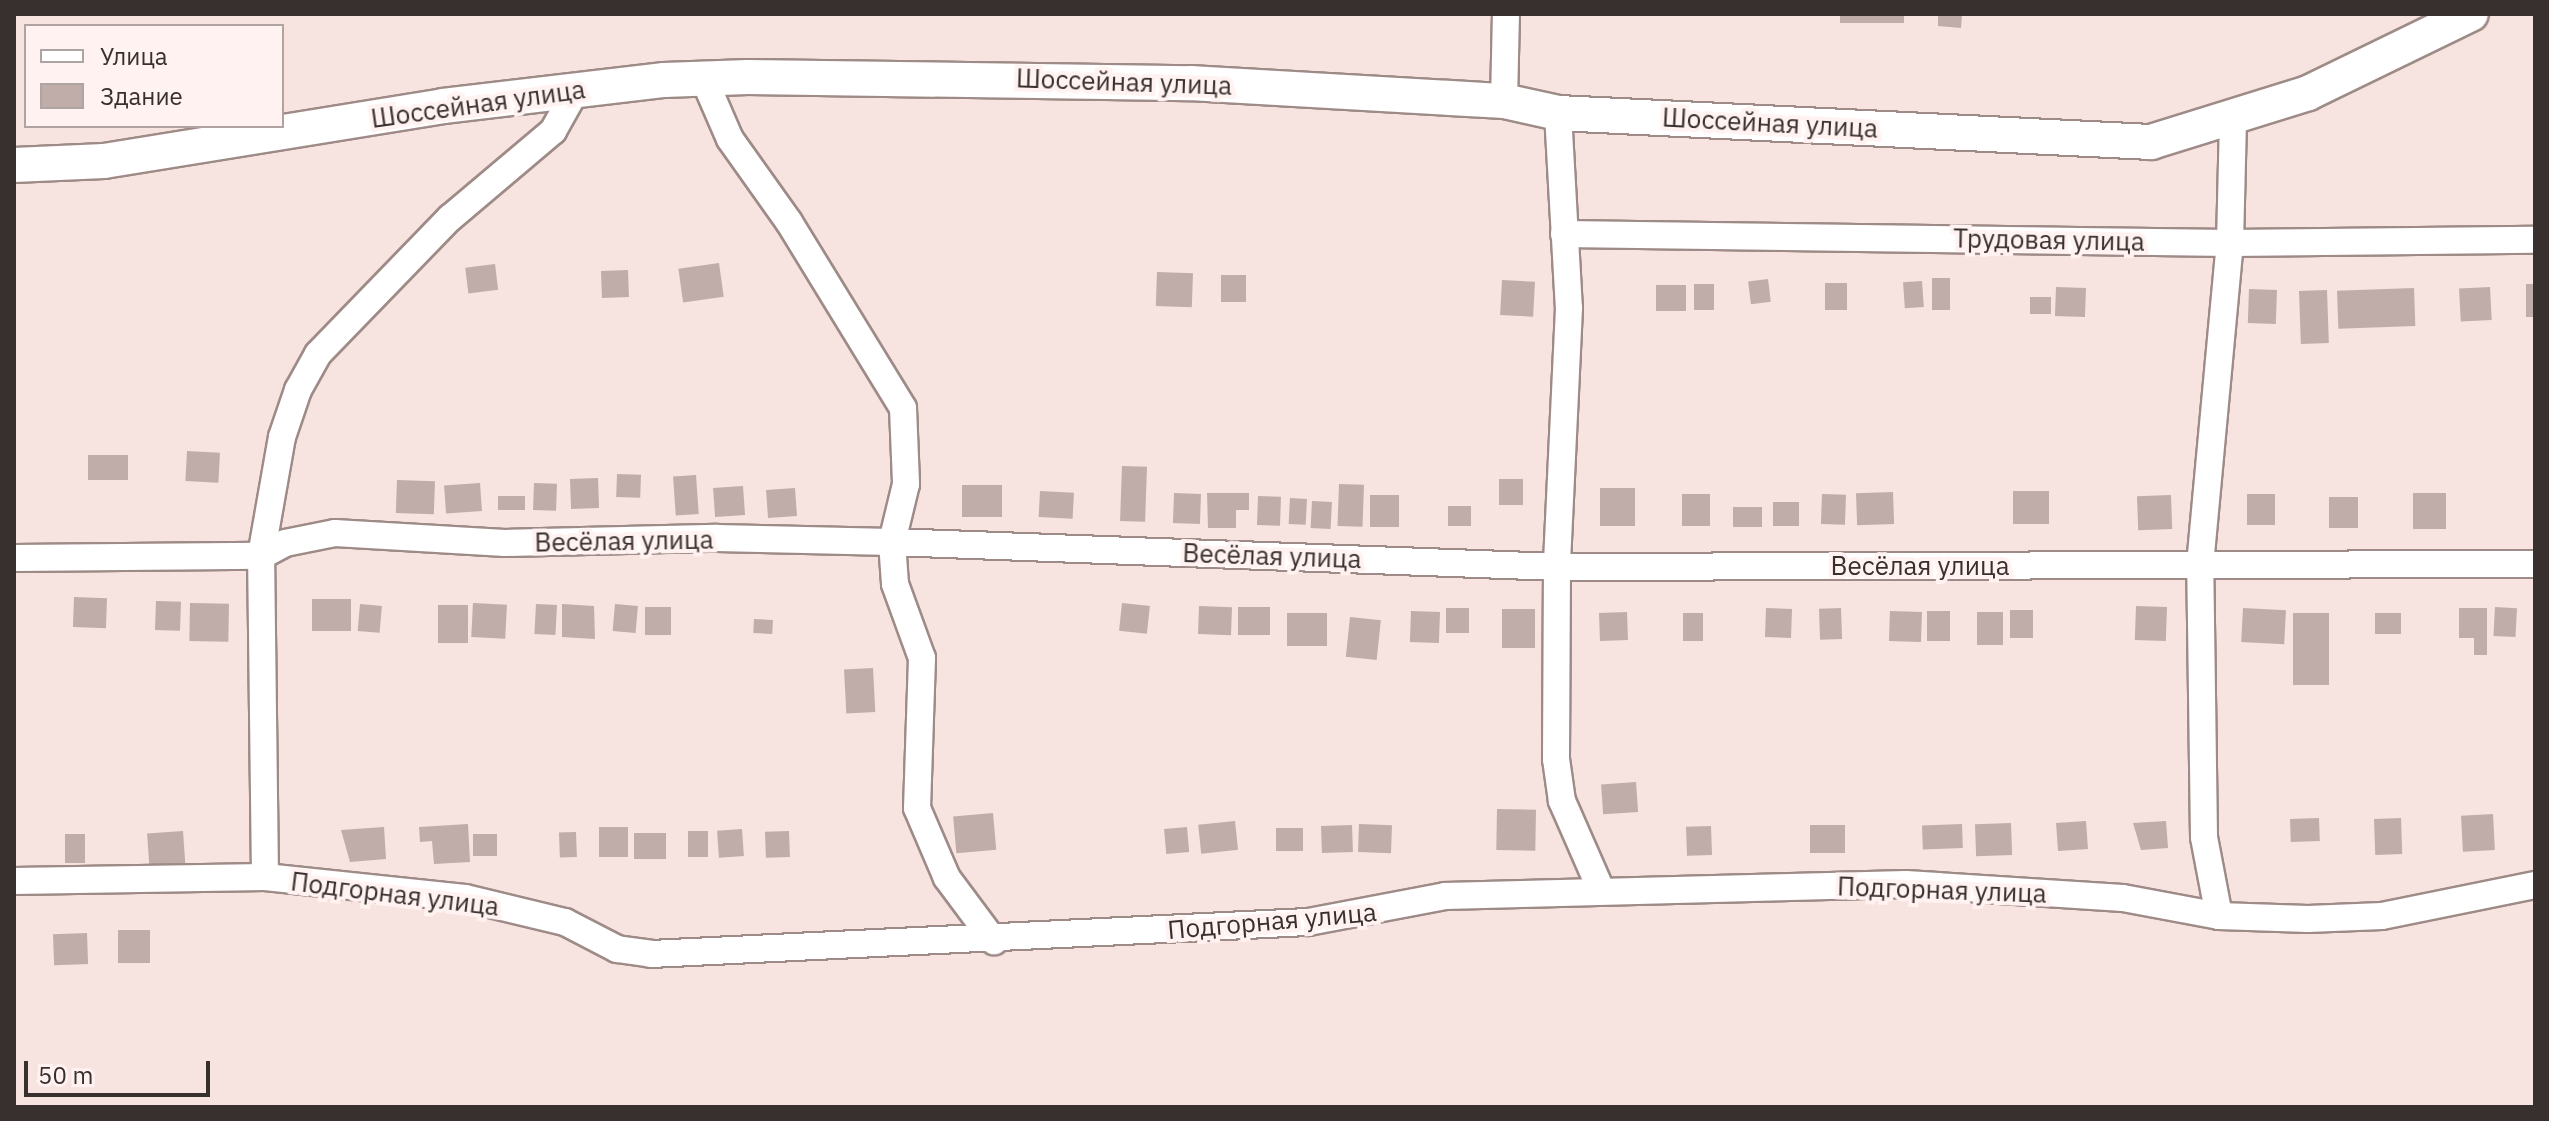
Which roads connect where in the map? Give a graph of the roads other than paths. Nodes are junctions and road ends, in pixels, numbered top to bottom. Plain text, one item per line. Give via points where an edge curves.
1 (1506, 14) edge
2 (2471, 14) edge
3 (704, 79) junction
4 (576, 90) junction
5 (1504, 101) junction
6 (1558, 113) junction
7 (2233, 116) junction
8 (14, 165) edge
9 (1564, 234) junction
10 (2535, 240) edge
11 (2230, 243) junction
12 (892, 542) junction
13 (261, 556) junction
14 (14, 558) edge
15 (2535, 564) edge
16 (2200, 565) junction
17 (1557, 567) junction
18 (265, 877) junction
19 (14, 881) edge
20 (2535, 885) edge
21 (1601, 890) junction
22 (2219, 916) junction
23 (994, 941) junction

1 - 5 street
2 - 7 main road, Шоссейная улица via 2308,93
3 - 4 main road, Шоссейная улица
3 - 5 main road, Шоссейная улица via 939,76
3 - 12 street via 730,139 789,222 903,408 906,484
4 - 8 main road, Шоссейная улица via 443,106 119,159
4 - 13 street via 553,131 450,218 318,354 298,390 282,437
5 - 6 main road, Шоссейная улица
6 - 7 main road, Шоссейная улица via 2151,142
6 - 9 street
7 - 11 street
9 - 11 street, Трудовая улица
9 - 17 street via 1569,308
10 - 11 street, Трудовая улица
11 - 16 street
12 - 13 street, Весёлая улица via 717,538 505,543 335,533 285,543
12 - 17 street, Весёлая улица
12 - 23 street via 895,584 922,658 917,808 947,878
13 - 14 street, Весёлая улица
13 - 18 street
15 - 16 street, Весёлая улица
16 - 17 street, Весёлая улица
16 - 22 street via 2204,837
17 - 21 street via 1556,759 1562,801
18 - 19 street, Подгорная улица
18 - 23 street, Подгорная улица via 465,898 565,922 617,949 651,954 866,940
20 - 22 street, Подгорная улица via 2382,916
21 - 22 street, Подгорная улица via 1906,884 2123,898
21 - 23 street, Подгорная улица via 1445,896 1308,922

